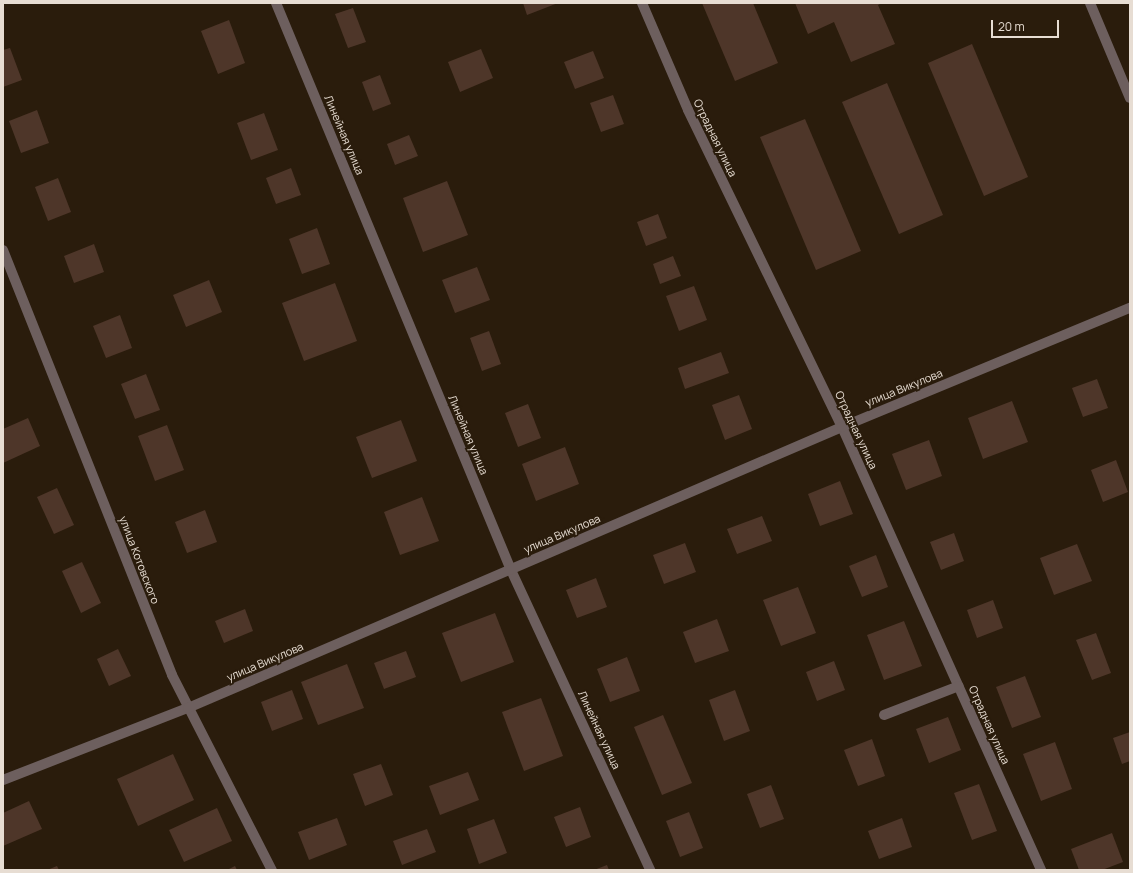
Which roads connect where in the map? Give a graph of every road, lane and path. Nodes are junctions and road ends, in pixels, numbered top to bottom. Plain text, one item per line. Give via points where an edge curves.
1 (276, 3) edge
2 (642, 3) edge
3 (1090, 3) edge
4 (1130, 98) edge
5 (3, 250) edge
6 (1130, 308) edge
7 (842, 427) junction
8 (511, 570) junction
9 (958, 686) junction
10 (188, 708) junction
11 (884, 715) dead end
12 (3, 780) edge
13 (272, 870) edge
14 (650, 870) edge
15 (1041, 870) edge

1 - 8 street, Линейная улица
2 - 7 street, Отрадная улица via 688,110
3 - 4 street
5 - 10 street, улица Котовского via 172,675
6 - 7 street, улица Викулова
7 - 8 street, улица Викулова
7 - 9 street, Отрадная улица
8 - 10 street, улица Викулова
8 - 14 street, Линейная улица
9 - 11 street
9 - 15 street, Отрадная улица
10 - 12 street, улица Викулова
10 - 13 street, улица Котовского

